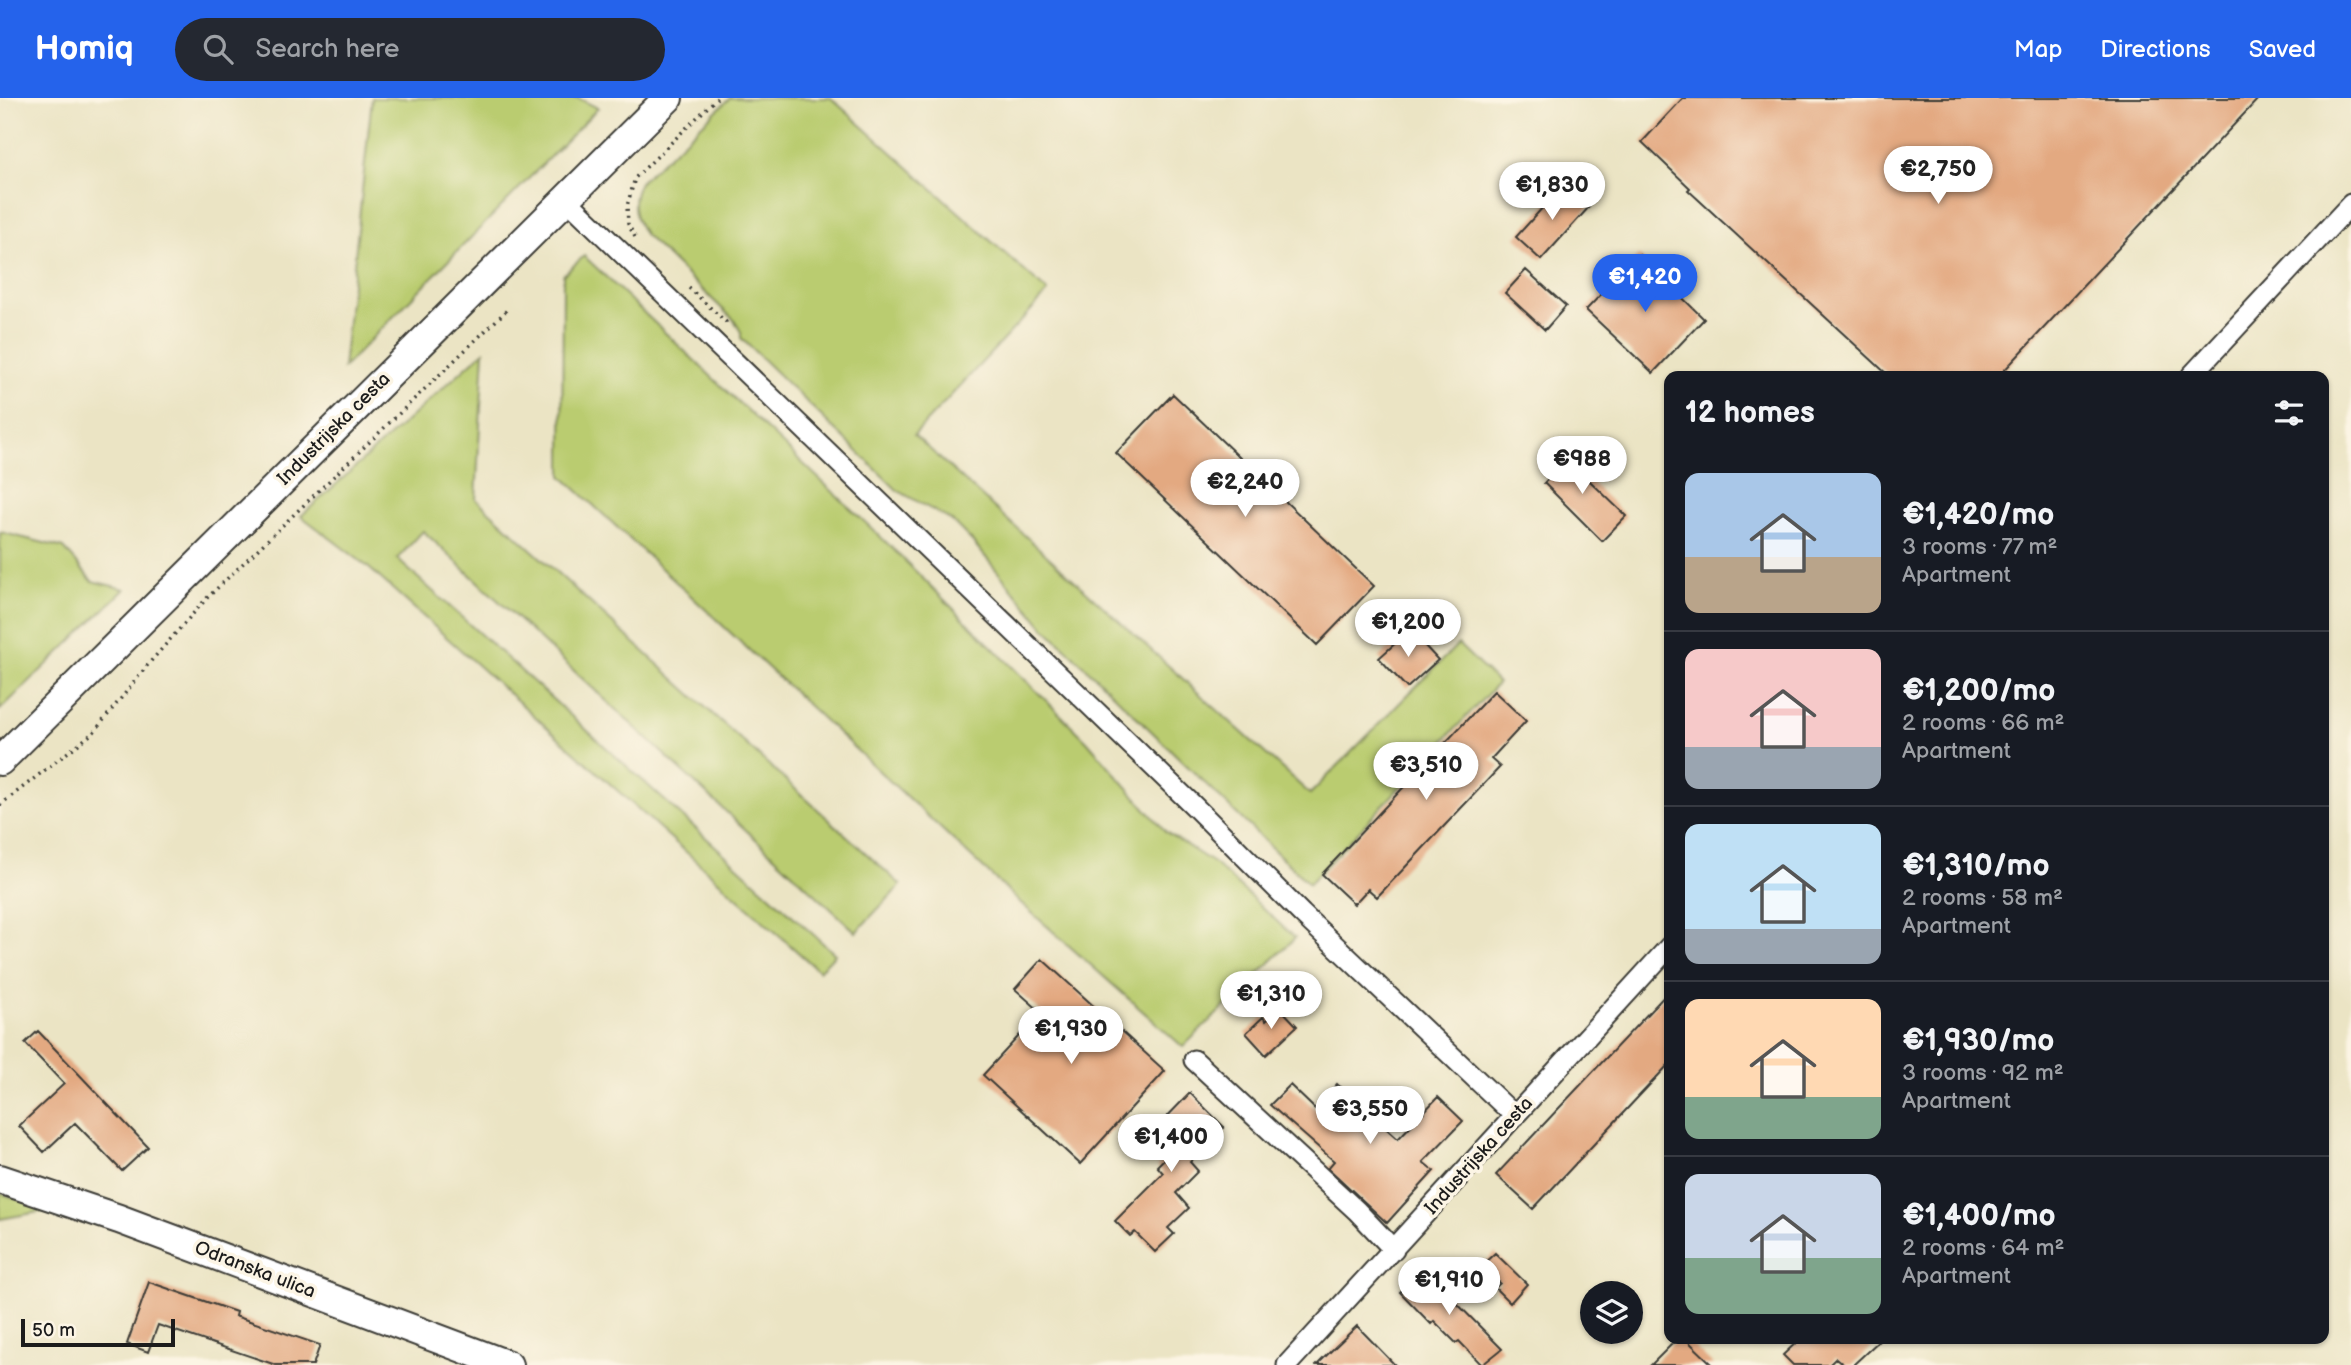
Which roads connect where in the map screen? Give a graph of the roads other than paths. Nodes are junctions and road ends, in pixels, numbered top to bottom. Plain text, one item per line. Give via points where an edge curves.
1 (668, 98) edge
2 (566, 199) junction
3 (2351, 204) edge
4 (2197, 371) edge
5 (0, 761) edge
6 (1664, 953) edge
7 (1194, 1060) dead end
8 (1516, 1116) junction
9 (0, 1179) edge
10 (1394, 1250) junction
11 (508, 1365) edge
12 (1287, 1365) edge

1 - 2 main road, Industrijska cesta
2 - 5 main road, Industrijska cesta
2 - 8 street
3 - 4 street
6 - 8 street, Industrijska cesta
7 - 10 street
8 - 10 street, Industrijska cesta
9 - 11 main road, Odranska ulica
10 - 12 street, Industrijska cesta

